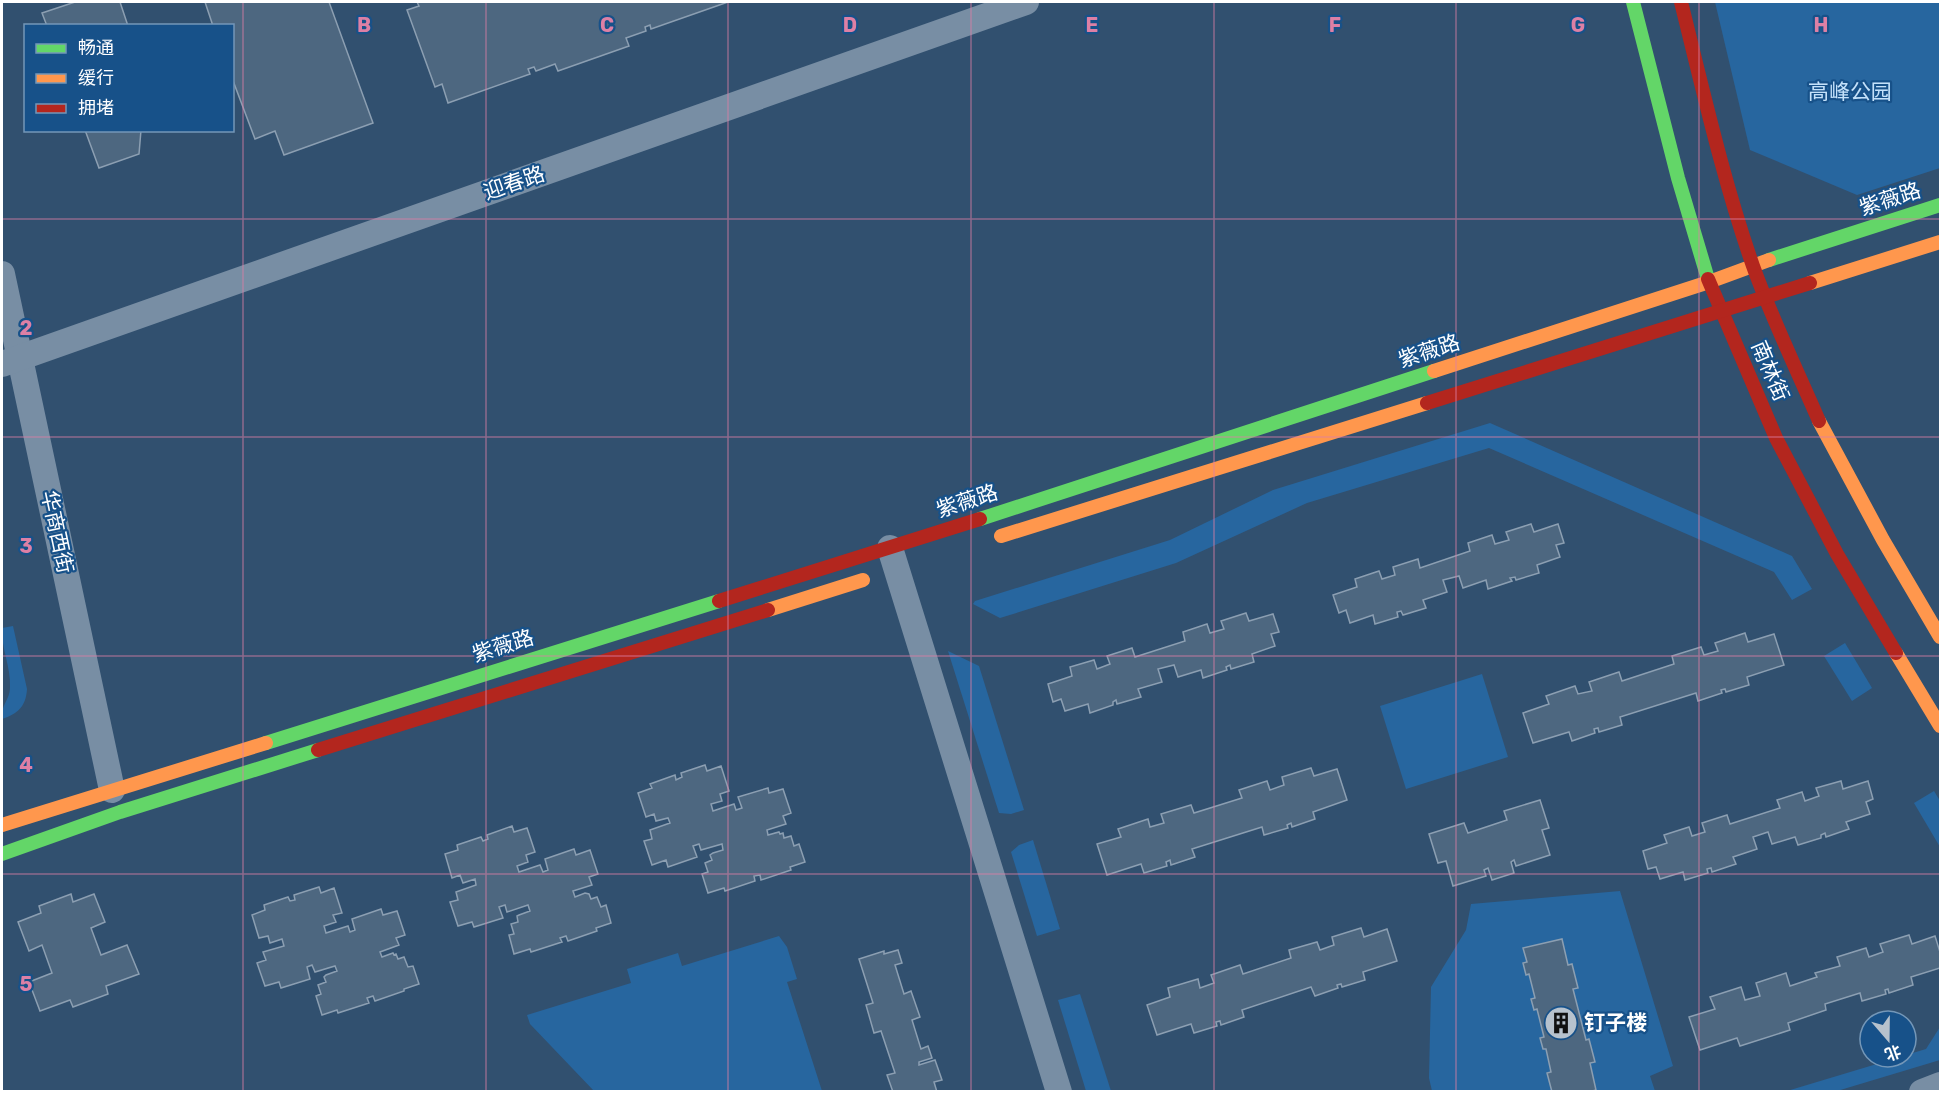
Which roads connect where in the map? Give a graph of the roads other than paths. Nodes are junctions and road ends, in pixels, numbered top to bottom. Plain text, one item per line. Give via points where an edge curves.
1 (1026, 2) edge
2 (1633, 2) edge
3 (1681, 2) edge
4 (1941, 205) edge
5 (1941, 242) edge
6 (1753, 265) junction
7 (2, 274) edge
8 (1709, 282) junction
9 (1765, 297) junction
10 (1722, 311) junction
11 (10, 361) edge
12 (987, 541) dead end
13 (891, 567) junction
14 (1941, 637) edge
15 (1941, 726) edge
16 (112, 790) junction
17 (2, 825) edge
18 (2, 854) edge
19 (1941, 1086) edge
20 (1059, 1092) edge
21 (1922, 1092) edge

1 - 11 street, 迎春路
2 - 8 main road, 南林街
3 - 6 main road, 南林街 via 1721,162
4 - 6 main road, 紫薇路
5 - 9 main road
6 - 8 main road, 紫薇路
6 - 9 main road, 南林街
7 - 11 street, 华商西街
8 - 10 main road, 南林街
8 - 13 main road, 紫薇路
9 - 10 main road
9 - 14 main road, 南林街 via 1820,422 1882,540
10 - 12 main road
10 - 15 main road, 南林街 via 1776,438 1837,554
11 - 16 street, 华商西街
13 - 16 main road, 紫薇路
13 - 18 main road, 紫薇路 via 120,812
13 - 20 street
16 - 17 main road, 紫薇路
19 - 21 street

